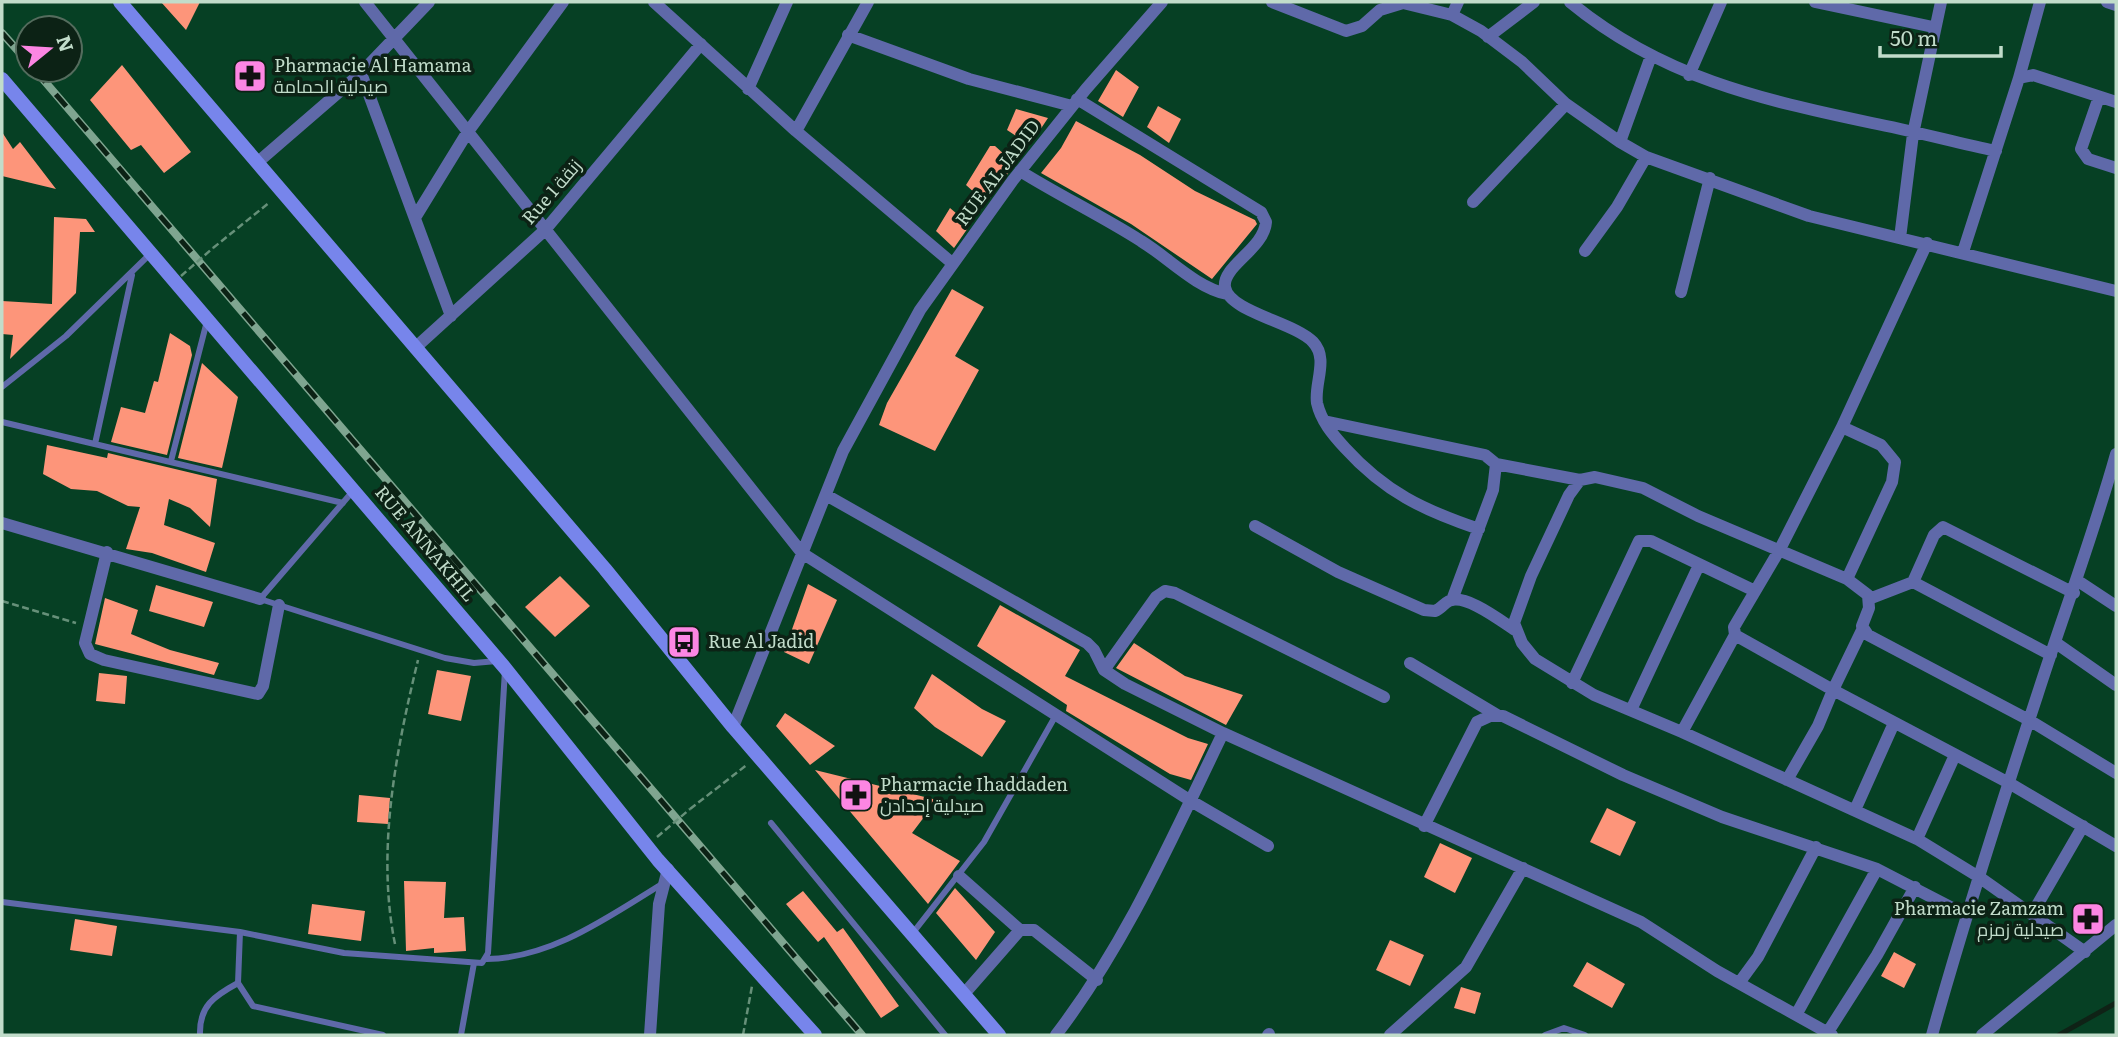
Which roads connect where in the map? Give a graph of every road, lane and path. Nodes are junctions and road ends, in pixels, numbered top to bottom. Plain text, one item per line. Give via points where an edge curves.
1 (120, 2) edge
2 (429, 2) edge
3 (563, 2) edge
4 (654, 2) edge
5 (787, 2) edge
6 (868, 2) edge
7 (1162, 2) edge
8 (1272, 2) edge
9 (1458, 2) edge
10 (1534, 2) edge
11 (1570, 2) edge
12 (1721, 2) edge
13 (1815, 2) edge
14 (1941, 2) edge
15 (2040, 2) edge
16 (2107, 2) edge
17 (368, 4) edge
18 (2116, 5) edge
19 (1871, 8) edge
20 (1452, 15) junction
21 (1933, 27) junction
22 (848, 35) junction
23 (1488, 37) junction
24 (394, 41) junction
25 (701, 44) junction
26 (1651, 56) junction
27 (361, 74) junction
28 (1689, 75) junction
29 (2020, 78) junction
30 (2, 79) edge
31 (748, 89) junction
32 (2099, 97) junction
33 (2116, 102) edge
34 (1075, 103) junction
35 (1566, 104) junction
36 (796, 131) junction
37 (467, 134) junction
38 (1913, 134) junction
39 (1620, 142) junction
40 (1996, 150) junction
41 (1646, 157) junction
42 (258, 162) junction
43 (2116, 168) edge
44 (1020, 171) junction
45 (1710, 178) junction
46 (282, 192) junction
47 (1473, 202) dead end
48 (416, 216) junction
49 (544, 230) junction
50 (1900, 237) junction
51 (1927, 243) junction
52 (1585, 251) dead end
53 (1963, 252) junction
54 (150, 254) junction
55 (952, 263) junction
56 (132, 273) junction
57 (181, 276) dead end
58 (2116, 291) edge
59 (1681, 292) dead end
60 (1227, 294) junction
61 (451, 316) junction
62 (206, 321) junction
63 (415, 348) junction
64 (2, 387) edge
65 (1324, 421) junction
66 (2, 422) edge
67 (1842, 427) junction
68 (95, 444) junction
69 (2116, 454) edge
70 (171, 461) junction
71 (1496, 464) junction
72 (1580, 480) junction
73 (354, 490) junction
74 (826, 495) junction
75 (343, 503) junction
76 (2, 523) edge
77 (1255, 526) dead end
78 (1479, 530) junction
79 (1780, 549) junction
80 (107, 552) junction
81 (802, 553) junction
82 (1699, 565) junction
83 (1847, 579) junction
84 (1913, 582) junction
85 (2076, 587) junction
86 (1755, 591) junction
87 (260, 599) junction
88 (1869, 599) junction
89 (1452, 600) junction
90 (2, 601) edge
91 (279, 605) junction
92 (2116, 606) edge
93 (88, 627) junction
94 (1515, 630) junction
95 (1862, 630) junction
96 (1735, 635) junction
97 (2054, 649) junction
98 (421, 650) junction
99 (1410, 663) dead end
100 (502, 664) junction
101 (1104, 670) junction
102 (1572, 683) junction
103 (2116, 685) edge
104 (1833, 690) junction
105 (1384, 697) dead end
106 (1630, 710) junction
107 (1056, 715) junction
108 (1497, 715) junction
109 (2029, 720) junction
110 (1894, 723) junction
111 (733, 727) junction
112 (1682, 732) junction
113 (1223, 733) junction
114 (1955, 755) junction
115 (759, 756) junction
116 (2116, 773) edge
117 (1787, 780) junction
118 (2009, 783) junction
119 (1191, 801) junction
120 (1855, 810) junction
121 (771, 823) dead end
122 (2083, 825) junction
123 (1424, 826) junction
124 (657, 837) dead end
125 (1917, 839) junction
126 (1268, 846) dead end
127 (2116, 846) edge
128 (1816, 847) junction
129 (1523, 868) junction
130 (1877, 869) junction
131 (666, 876) junction
132 (959, 876) junction
133 (1979, 877) junction
134 (1915, 887) junction
135 (2, 902) edge
136 (2032, 914) junction
137 (1966, 915) junction
138 (2116, 925) edge
139 (1020, 930) junction
140 (240, 932) junction
141 (912, 934) junction
142 (2085, 952) junction
143 (398, 957) junction
144 (487, 959) junction
145 (474, 963) junction
146 (755, 965) junction
147 (1097, 980) junction
148 (237, 983) junction
149 (1739, 983) junction
150 (964, 994) junction
151 (1796, 1015) junction
152 (200, 1035) edge
153 (383, 1035) edge
154 (461, 1035) edge
155 (650, 1035) edge
156 (743, 1035) edge
157 (815, 1035) edge
158 (945, 1035) edge
159 (999, 1035) edge
160 (1056, 1035) edge
161 (1390, 1035) edge
162 (1545, 1035) edge
163 (1585, 1035) edge
164 (1828, 1035) edge
165 (1932, 1035) edge
166 (1982, 1035) edge

1 - 42 main road
2 - 24 street
3 - 37 street
4 - 25 street
5 - 31 street
6 - 22 street
7 - 34 street, RUE AL JADID
8 - 20 street via 1346,31 1362,26 1380,10 1402,3
9 - 20 street
10 - 23 street
11 - 26 street
12 - 28 street
13 - 19 street
14 - 21 street
15 - 29 street
16 - 18 street
17 - 24 street
19 - 21 street
20 - 23 street
21 - 38 street
22 - 34 street via 968,79
22 - 36 street
23 - 35 street
24 - 27 street
24 - 37 street
25 - 31 street
25 - 49 street, Rue 1 زنقة
26 - 28 street
26 - 39 street
27 - 42 street
27 - 48 street
28 - 38 street via 1786,106
29 - 32 street via 2033,75
29 - 40 street
30 - 54 main road, RUE ANNAKHIL
31 - 36 street
32 - 33 street
32 - 43 street via 2081,149 2088,159
34 - 44 street, RUE AL JADID
34 - 60 street via 1261,212 1266,222 1263,236 1229,272
35 - 39 street
35 - 47 street
36 - 55 street
37 - 48 street
37 - 49 street
38 - 40 street
38 - 50 street
39 - 41 street
40 - 53 street
41 - 45 street
41 - 52 street
42 - 46 main road
44 - 55 street, RUE AL JADID
44 - 60 street via 1130,234 1207,288
45 - 50 street via 1809,216
45 - 59 street
46 - 57 path, bridge
46 - 63 main road
48 - 61 street
49 - 61 street, Rue 1 زنقة
49 - 81 street
50 - 51 street
51 - 53 street
51 - 67 street
53 - 58 street
54 - 56 lane
54 - 62 main road, RUE ANNAKHIL
55 - 74 street, RUE AL JADID via 879,381
56 - 64 lane via 66,336
56 - 68 lane
60 - 65 street via 1315,345 1321,359 1317,399
61 - 63 street, Rue 1 زنقة
62 - 70 lane
62 - 73 main road, RUE ANNAKHIL
63 - 111 main road via 605,569
65 - 71 street via 1485,455
65 - 78 street via 1383,486 1434,514
66 - 68 lane
67 - 79 street
67 - 83 street via 1881,445 1895,461 1892,482
68 - 70 lane
69 - 85 street
70 - 75 lane
71 - 72 street
71 - 78 street via 1493,490
72 - 79 street via 1595,477 1643,488
72 - 94 street via 1531,576
73 - 75 lane
73 - 100 main road, RUE ANNAKHIL
74 - 81 street, RUE AL JADID
74 - 101 street via 1087,643
75 - 87 lane
76 - 80 street
77 - 89 street via 1338,572 1424,610 1435,611
78 - 89 street
79 - 83 street
79 - 86 street
80 - 87 street
80 - 93 street
81 - 107 street
81 - 111 street, RUE AL JADID
82 - 86 street
82 - 102 street via 1651,541 1639,541
82 - 106 street
83 - 88 street
84 - 85 street via 1934,535 1943,527
84 - 88 street
84 - 97 street
85 - 92 street
85 - 97 street
86 - 96 street via 1734,627
87 - 91 lane
88 - 95 street
89 - 94 street via 1476,606
90 - 93 path
91 - 93 street via 263,686 255,695 95,658 85,643
91 - 98 lane
94 - 102 street via 1535,659
95 - 104 street
95 - 109 street
96 - 104 street
96 - 112 street
97 - 103 street
97 - 109 street
98 - 100 lane via 459,662
98 - 143 path via 401,734 388,834
99 - 108 street
100 - 131 main road, RUE ANNAKHIL
100 - 144 lane
101 - 105 street via 1165,591
101 - 113 street
102 - 106 street
104 - 110 street
104 - 117 street
106 - 112 street
107 - 119 street
107 - 132 lane via 997,822
108 - 123 street via 1477,722
108 - 128 street via 1722,817
109 - 116 street
109 - 118 street
110 - 114 street
110 - 120 street
111 - 115 main road
112 - 117 street
113 - 119 street
113 - 123 street
114 - 118 street
114 - 125 street
115 - 124 path, bridge
115 - 141 main road
117 - 120 street
118 - 122 street
118 - 133 street
119 - 126 street
119 - 147 street via 1128,930
120 - 125 street
121 - 158 lane
122 - 127 street
122 - 136 street
123 - 129 street
125 - 133 street
128 - 130 street
128 - 149 street via 1758,957
129 - 149 street via 1641,922
129 - 161 street via 1466,967
130 - 134 street
130 - 151 street
131 - 144 lane via 579,933 543,950
131 - 146 main road, RUE ANNAKHIL
131 - 155 street via 659,904
132 - 139 street
132 - 141 lane
133 - 136 street
133 - 137 street
134 - 137 street
134 - 164 street
135 - 140 lane
136 - 142 street
137 - 165 street
138 - 142 street
139 - 147 street via 1034,930
139 - 150 street
140 - 143 lane via 344,953
140 - 148 lane
141 - 150 main road
142 - 166 street
143 - 145 lane
144 - 145 lane
145 - 154 lane
146 - 156 path
146 - 157 main road, RUE ANNAKHIL
147 - 160 street
148 - 152 lane via 208,1003
148 - 153 lane via 253,1006
149 - 151 street
150 - 159 main road
151 - 164 street
162 - 163 lane via 1564,1028

